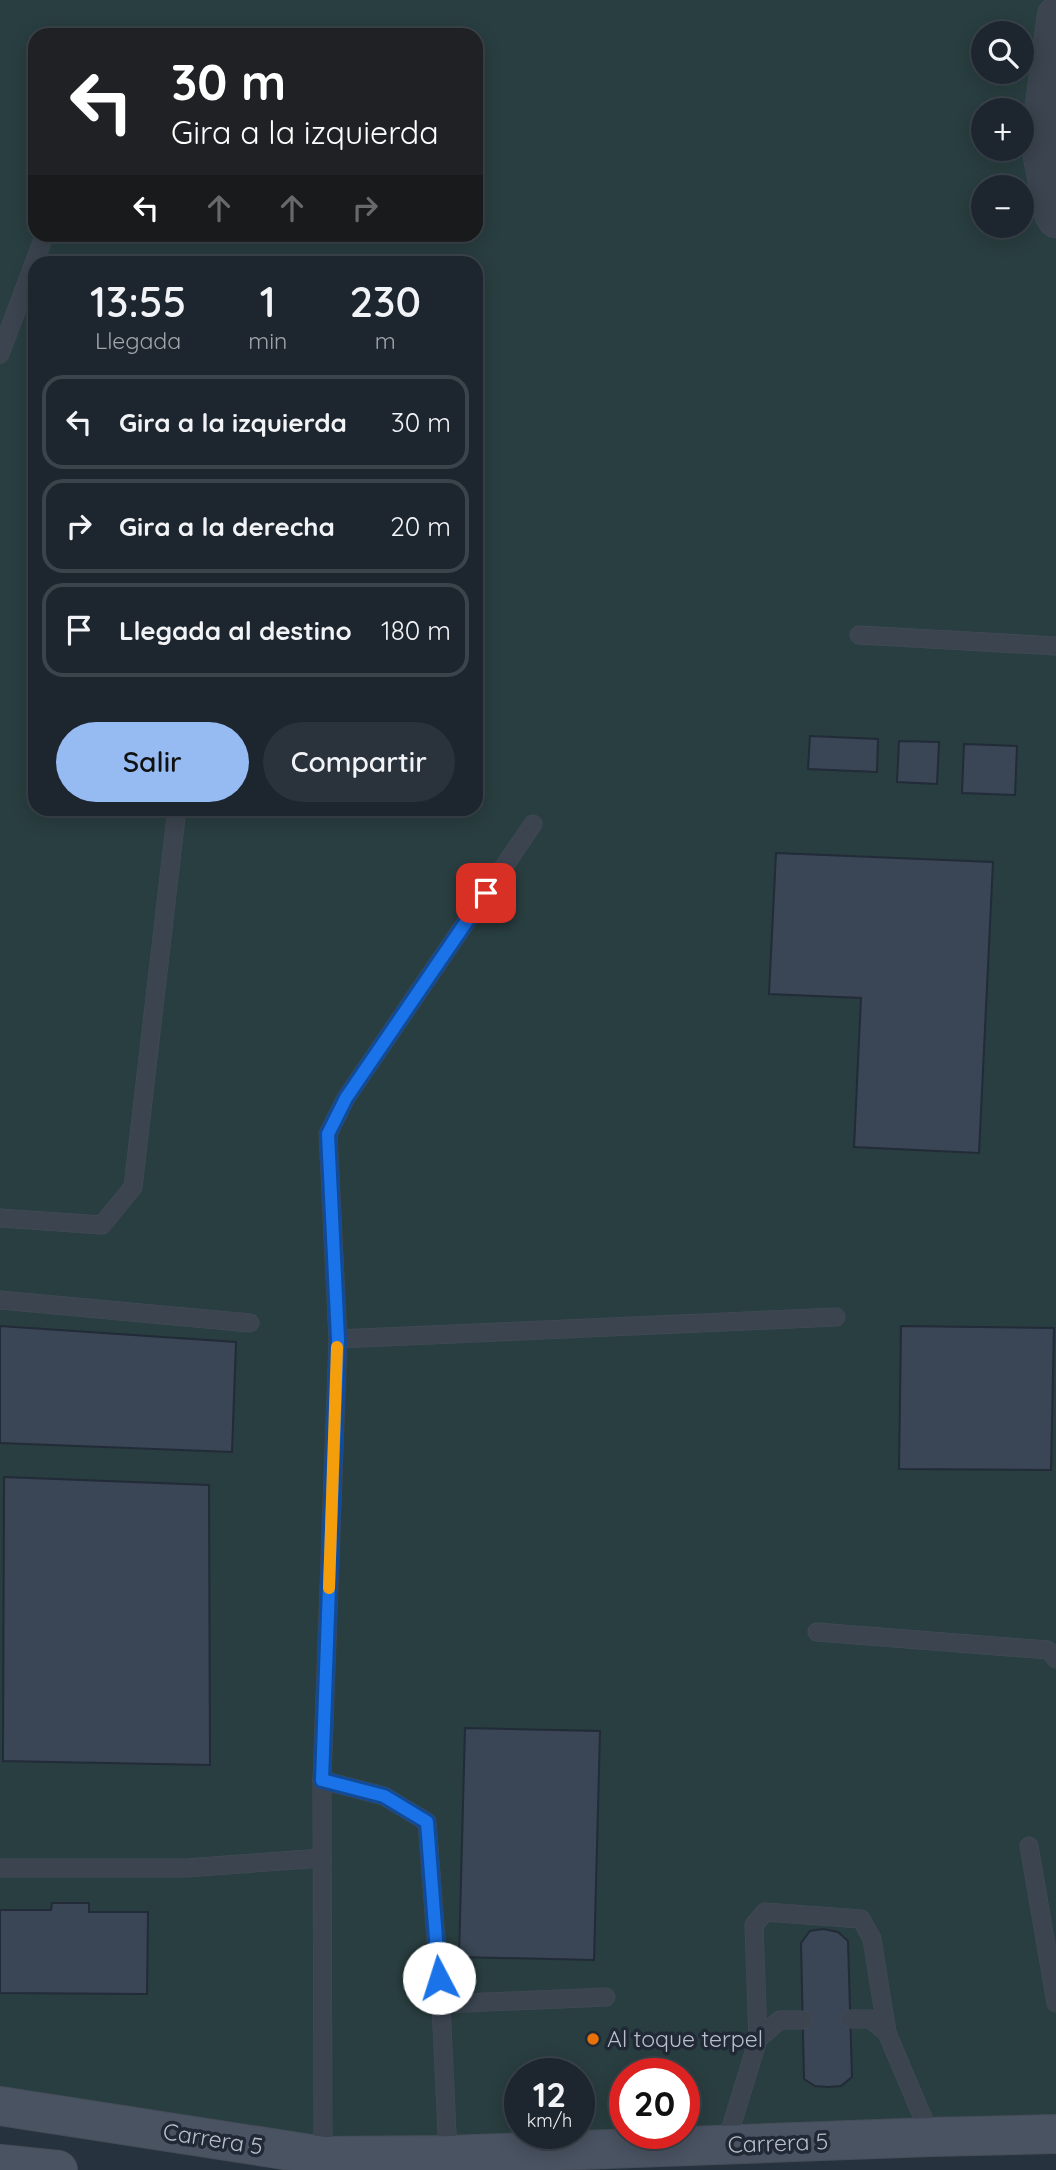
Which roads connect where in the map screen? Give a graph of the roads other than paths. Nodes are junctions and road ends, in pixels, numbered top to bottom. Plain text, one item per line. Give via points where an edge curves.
1 (1056, 15) edge
2 (1056, 219) edge
3 (28, 280) edge
4 (0, 355) edge
5 (859, 635) dead end
6 (1056, 646) edge
7 (176, 816) edge
8 (533, 824) dead end
9 (0, 1218) edge
10 (0, 1300) edge
11 (836, 1317) dead end
12 (250, 1323) dead end
13 (338, 1339) junction
14 (817, 1632) dead end
15 (1056, 1659) edge
16 (322, 1780) junction
17 (1029, 1846) dead end
18 (322, 1858) junction
19 (0, 1868) edge
20 (606, 1997) dead end
21 (1056, 2003) edge
22 (441, 2004) junction
23 (850, 2019) dead end
24 (803, 2020) dead end
25 (887, 2033) junction
26 (758, 2039) junction
27 (0, 2106) edge
28 (1056, 2134) edge
29 (931, 2137) junction
30 (726, 2144) junction
31 (448, 2155) junction
32 (323, 2156) junction
33 (0, 2164) edge
34 (58, 2170) edge

1 - 2 street via 1040,141
3 - 4 lane
5 - 6 lane
7 - 9 lane via 133,1186 102,1225
8 - 13 lane via 346,1098 328,1134
10 - 12 lane
11 - 13 lane
13 - 16 lane
14 - 15 lane via 1048,1650
16 - 18 lane
16 - 22 lane via 384,1796 427,1822
17 - 21 lane
18 - 19 lane via 186,1868
18 - 32 lane
20 - 22 lane
22 - 31 lane
23 - 25 lane via 870,2019
24 - 26 lane via 780,2020
25 - 26 lane via 872,1939 861,1919 765,1912 754,1925
25 - 29 lane
26 - 30 lane
27 - 32 main road, Carrera 5
28 - 29 main road, Carrera 5
29 - 30 main road, Carrera 5
30 - 31 main road, Carrera 5
31 - 32 main road, Carrera 5
33 - 34 main road

